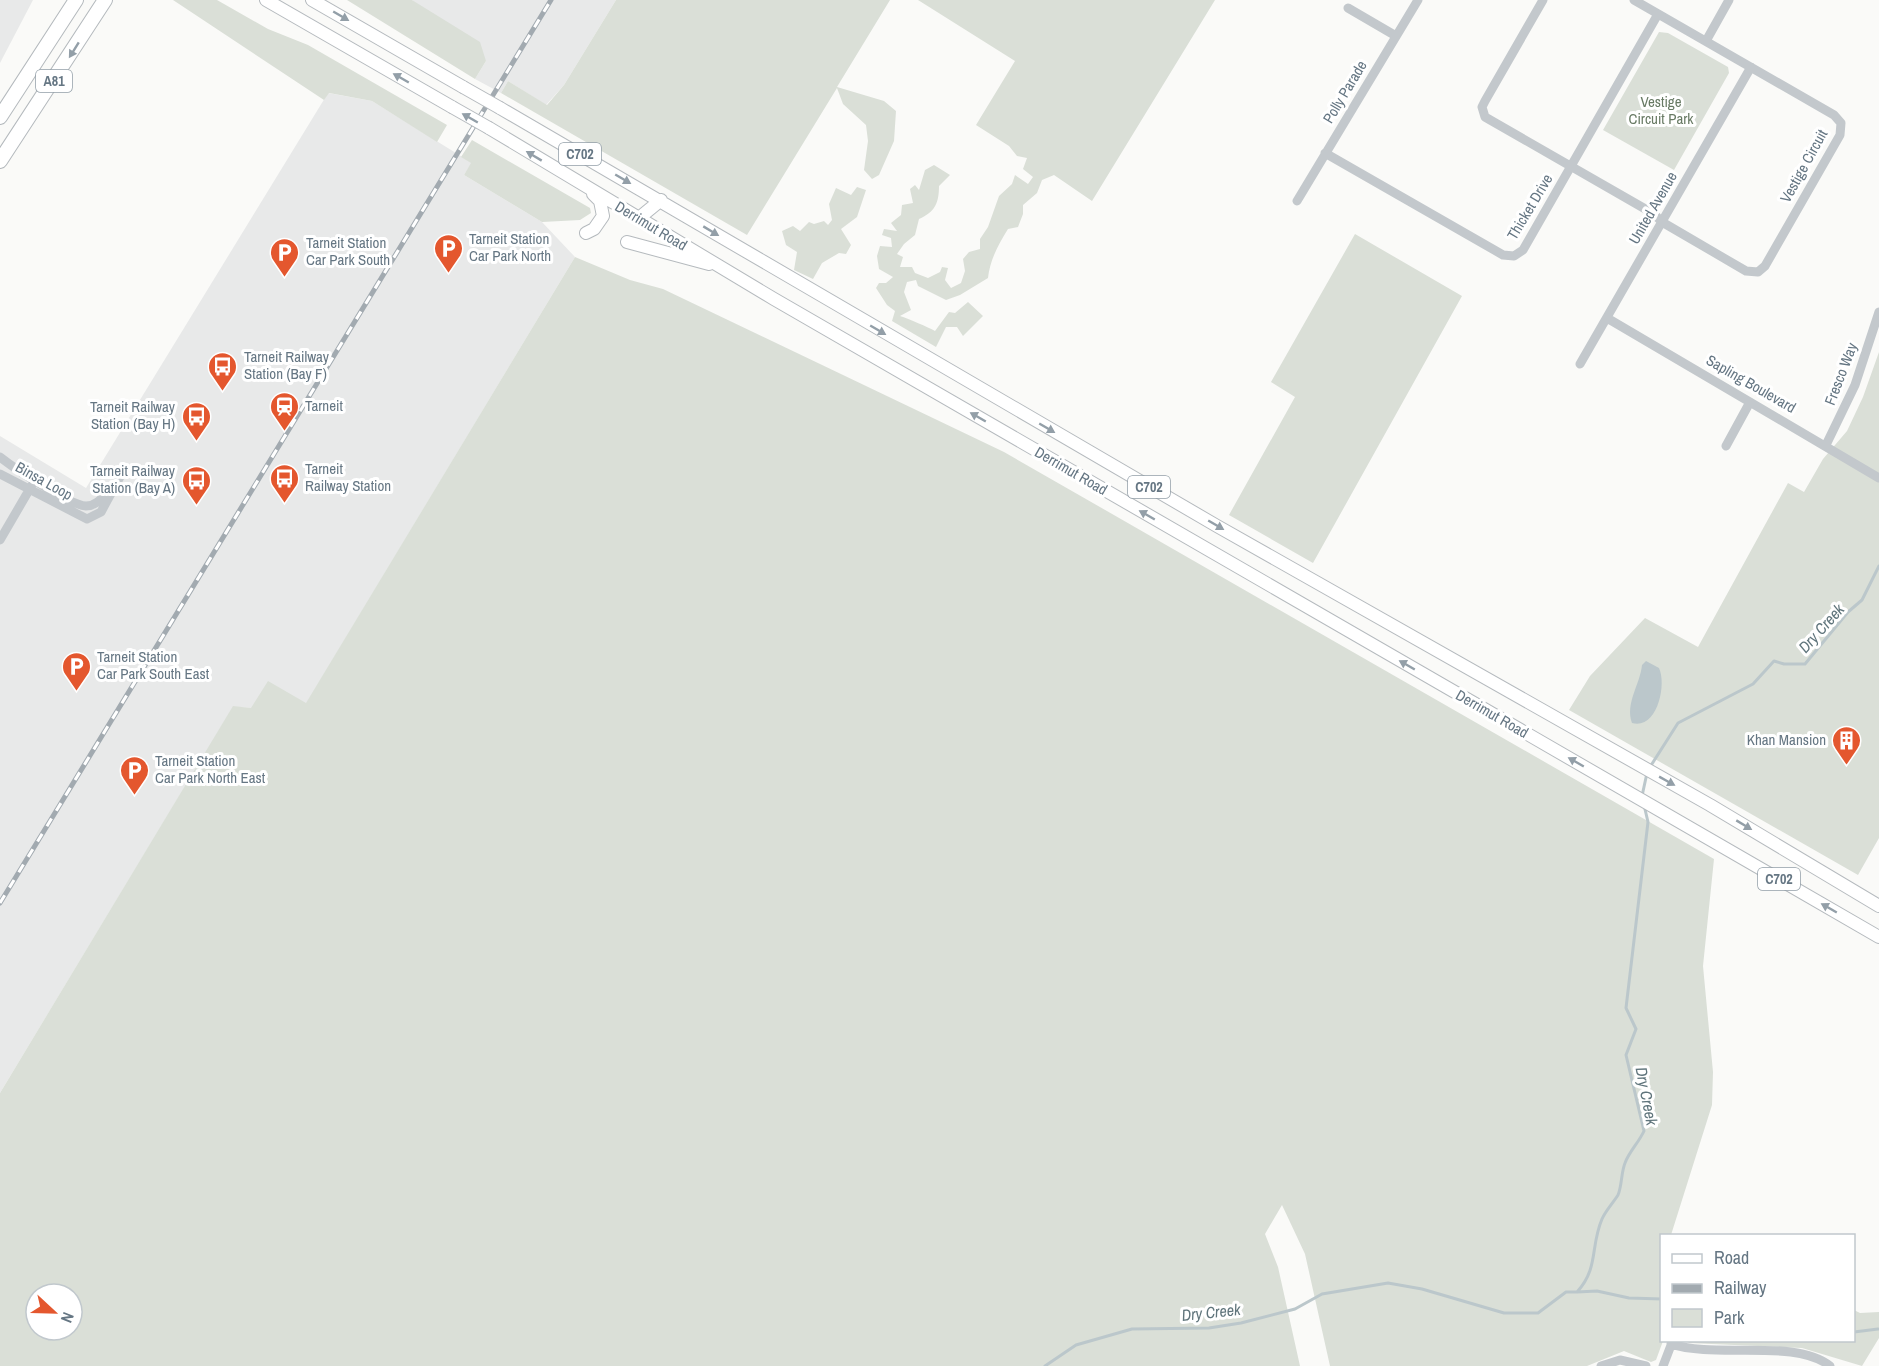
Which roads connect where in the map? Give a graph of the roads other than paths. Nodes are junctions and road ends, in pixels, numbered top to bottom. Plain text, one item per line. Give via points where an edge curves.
1 (105, 0) edge
2 (266, 0) edge
3 (312, 0) edge
4 (1419, 0) edge
5 (1543, 0) edge
6 (1634, 0) edge
7 (1729, 0) edge
8 (74, 1) edge
9 (1348, 8) dead end
10 (1658, 14) junction
11 (1396, 36) junction
12 (1706, 41) junction
13 (1751, 67) junction
14 (0, 117) edge
15 (1325, 153) junction
16 (0, 161) edge
17 (1570, 167) junction
18 (587, 189) junction
19 (661, 200) junction
20 (1297, 201) dead end
21 (639, 218) junction
22 (1662, 222) junction
23 (651, 225) junction
24 (586, 233) dead end
25 (627, 242) dead end
26 (718, 266) junction
27 (1879, 312) edge
28 (1607, 318) junction
29 (1580, 364) dead end
30 (1750, 402) junction
31 (1826, 445) junction
32 (1726, 446) dead end
33 (0, 457) edge
34 (0, 474) edge
35 (1879, 478) edge
36 (35, 480) junction
37 (28, 490) junction
38 (0, 540) edge
39 (1879, 906) edge
40 (1879, 937) edge
41 (1672, 1342) edge
42 (1600, 1366) edge
43 (1646, 1366) edge
44 (1663, 1366) edge
45 (1830, 1366) edge

1 -> 16 highway, A81
18 -> 2 main road, Derrimut Road / C702, bridge
3 -> 19 main road, Derrimut Road / C702, bridge
4 - 11 street, Polly Parade
5 - 17 street via 1485,101 1483,112 1491,122
6 - 10 street, Vestige Circuit
7 - 12 street
8 - 14 highway, A81
9 - 11 street
10 - 12 street, Vestige Circuit
10 - 17 street, Thicket Drive
11 - 15 street, Polly Parade
12 - 13 street, Vestige Circuit
13 - 22 street, United Avenue
13 - 22 street, Vestige Circuit via 1834,115 1841,123 1840,135 1781,240 1762,269 1750,273
15 - 17 street, Thicket Drive via 1508,257 1523,250
15 - 20 street, Polly Parade
17 - 22 street
18 - 21 main road, Derrimut Road / C702
18 - 24 main road via 604,211 594,228
19 - 21 main road
19 - 23 main road
19 -> 39 main road, Derrimut Road / C702 via 1217,526 1694,795
21 - 23 main road, Derrimut Road / C702
22 - 28 street, United Avenue
23 - 26 main road, Derrimut Road / C702
25 - 26 main road
40 -> 26 main road, Derrimut Road / C702
27 - 31 street, Fresco Way via 1856,385
28 - 29 street, United Avenue
28 - 30 street, Sapling Boulevard
30 - 31 street, Sapling Boulevard
30 - 32 street
31 - 35 street, Sapling Boulevard
33 - 36 street
34 - 37 street, Binsa Loop
36 - 37 street
36 - 37 street, Binsa Loop via 87,506 100,501 121,475 100,512 90,519 74,515
37 - 38 street
41 - 44 street
41 - 45 street via 1690,1349 1802,1354
42 - 43 street via 1620,1360

